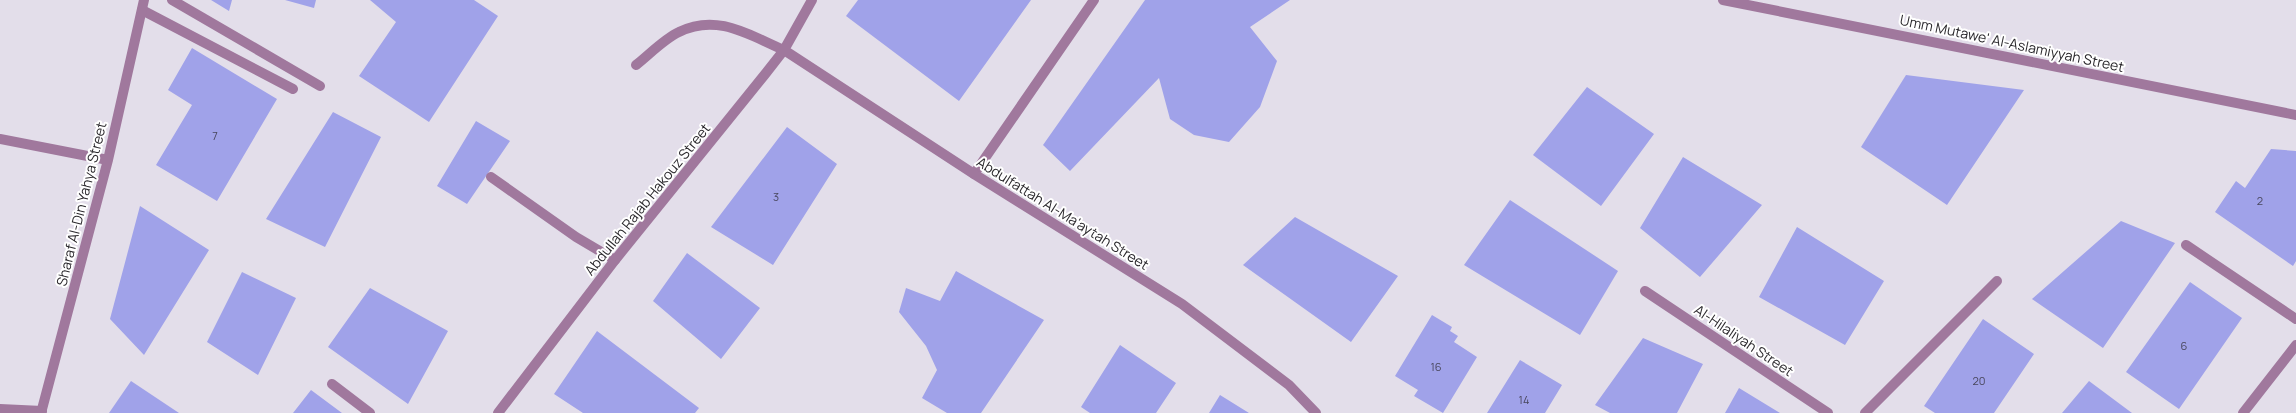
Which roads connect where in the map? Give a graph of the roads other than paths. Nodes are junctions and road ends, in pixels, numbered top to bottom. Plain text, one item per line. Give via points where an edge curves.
1 (172, 0) edge
2 (812, 0) edge
3 (1094, 0) edge
4 (1723, 0) edge
5 (143, 5) edge
6 (784, 50) junction
7 (636, 65) dead end
8 (320, 86) dead end
9 (293, 89) dead end
10 (2296, 115) edge
11 (0, 139) edge
12 (108, 160) junction
13 (974, 174) junction
14 (491, 177) dead end
15 (2186, 245) dead end
16 (615, 260) junction
17 (1996, 280) dead end
18 (1645, 291) dead end
19 (2296, 319) edge
20 (2296, 345) edge
21 (332, 384) dead end
22 (0, 409) edge
23 (42, 412) edge
24 (370, 413) edge
25 (498, 413) edge
26 (1316, 413) edge
27 (1828, 413) edge
28 (1865, 413) edge
29 (2243, 413) edge

1 - 8 street
2 - 6 street, Abdullah Rajab Hakouz Street
3 - 13 street
4 - 10 street, Umm Mutawe' Al-Aslamiyyah Street
5 - 9 street
5 - 12 street, Sharaf Al-Din Yahya Street
6 - 7 street, Abdulfattah Al-Ma'aytah Street via 719,24 700,23 678,32
6 - 13 street, Abdulfattah Al-Ma'aytah Street
6 - 16 street, Abdullah Rajab Hakouz Street
11 - 12 street
12 - 23 street, Sharaf Al-Din Yahya Street
13 - 26 street, Abdulfattah Al-Ma'aytah Street via 1182,304 1289,385
14 - 16 street via 576,237
15 - 19 street
16 - 25 street, Abdullah Rajab Hakouz Street
17 - 28 street
18 - 27 street, Al-Hilaliyah Street
20 - 29 street
21 - 24 street
22 - 23 street

